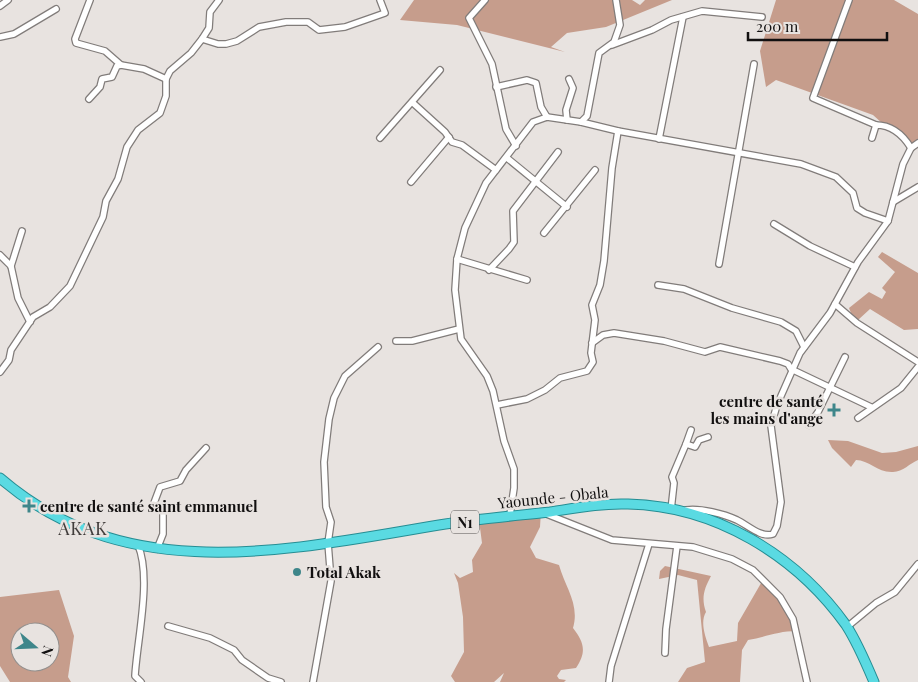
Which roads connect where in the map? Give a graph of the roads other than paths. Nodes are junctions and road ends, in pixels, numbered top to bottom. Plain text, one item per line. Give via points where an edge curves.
1 (8, 0) edge
2 (90, 0) edge
3 (219, 0) edge
4 (380, 0) edge
5 (485, 0) edge
6 (616, 0) edge
7 (849, 0) edge
8 (0, 6) edge
9 (56, 9) dead end
10 (683, 17) junction
11 (762, 17) dead end
12 (0, 37) edge
13 (202, 39) junction
14 (608, 47) junction
15 (754, 64) dead end
16 (121, 65) junction
17 (440, 70) dead end
18 (166, 79) junction
19 (568, 79) dead end
20 (496, 87) junction
21 (89, 99) dead end
22 (413, 102) junction
23 (547, 117) junction
24 (566, 120) junction
25 (581, 122) junction
26 (876, 125) junction
27 (618, 131) junction
28 (449, 137) junction
29 (380, 138) dead end
30 (872, 138) dead end
31 (659, 139) junction
32 (918, 143) edge
33 (516, 146) junction
34 (911, 148) junction
35 (558, 152) dead end
36 (739, 154) junction
37 (507, 158) junction
38 (496, 170) junction
39 (595, 170) dead end
40 (536, 181) junction
41 (411, 182) dead end
42 (918, 188) edge
43 (893, 202) junction
44 (567, 207) junction
45 (888, 221) junction
46 (774, 224) dead end
47 (22, 231) dead end
48 (544, 233) dead end
49 (0, 255) edge
50 (457, 259) junction
51 (719, 264) dead end
52 (11, 266) junction
53 (855, 267) junction
54 (489, 270) junction
55 (527, 280) dead end
56 (658, 285) dead end
57 (835, 304) junction
58 (30, 322) junction
59 (459, 329) junction
60 (396, 341) dead end
61 (592, 343) junction
62 (378, 347) dead end
63 (804, 347) junction
64 (845, 357) dead end
65 (918, 362) edge
66 (918, 368) edge
67 (791, 369) junction
68 (0, 372) edge
69 (831, 387) junction
70 (497, 405) junction
71 (871, 407) junction
72 (858, 418) dead end
73 (809, 425) dead end
74 (691, 430) dead end
75 (708, 437) dead end
76 (686, 444) junction
77 (206, 448) dead end
78 (0, 478) edge
79 (674, 511) junction
80 (542, 512) junction
81 (510, 515) junction
82 (328, 543) junction
83 (649, 544) junction
84 (138, 545) junction
85 (677, 546) junction
86 (157, 549) junction
87 (918, 564) edge
88 (168, 626) dead end
89 (847, 627) junction
90 (665, 653) dead end
91 (141, 682) edge
92 (281, 682) edge
93 (313, 682) edge
94 (609, 682) edge
95 (807, 682) edge
96 (874, 682) edge

1 - 8 street
2 - 16 street via 76,43 105,51
3 - 13 street via 210,12 209,28
4 - 13 street via 384,13 345,27 319,30 308,22 286,22 259,28 226,44
5 - 20 street via 469,18 492,64
6 - 14 street via 620,25 614,42
7 - 26 street via 813,98
9 - 12 street via 14,34
10 - 11 street via 702,11
10 - 14 street
10 - 31 street
13 - 18 street
14 - 25 street via 599,53 589,110
15 - 36 street
16 - 18 street via 144,69
16 - 21 street via 112,76 102,80
17 - 22 street
18 - 58 street via 163,107 156,118 138,130 127,148 103,216 70,286 50,308
19 - 24 street via 573,88
20 - 23 street via 527,80 536,83 541,107
20 - 33 street via 506,129
22 - 28 street
22 - 29 street
23 - 24 street
23 - 33 street via 533,122
24 - 25 street
25 - 27 street
26 - 30 street
26 - 34 street via 895,129
27 - 31 street
27 - 61 street via 604,261 592,305 595,320
28 - 38 street
28 - 41 street
31 - 36 street
32 - 34 street
33 - 37 street
34 - 43 street
35 - 40 street
36 - 45 street via 801,164 836,177 853,193 856,208
36 - 51 street
37 - 38 street
37 - 40 street
38 - 50 street via 486,182 465,228
39 - 44 street
40 - 44 street
40 - 54 street via 513,212 514,242
42 - 43 street
43 - 45 street
44 - 48 street
45 - 53 street
46 - 53 street via 810,246
47 - 52 street
49 - 52 street
50 - 54 street
50 - 59 street via 455,290
52 - 58 street via 18,298
53 - 57 street
54 - 55 street
56 - 63 street via 684,289 732,308 781,322 796,331
57 - 63 street
57 - 65 street via 880,339
58 - 68 street
59 - 60 street
59 - 70 street via 461,339 488,376
61 - 67 street via 603,335 614,333 705,352 720,347 780,361
61 - 70 street via 592,362 587,371 560,378 546,390 527,399
62 - 82 street via 345,376 334,398 324,462 326,506 331,522
63 - 67 street
64 - 69 street
66 - 71 street via 901,388
67 - 69 street
67 - 79 street via 771,426 781,502 774,534 764,535 727,517 692,509
69 - 71 street
69 - 73 street
70 - 81 street via 514,469
71 - 72 street
74 - 76 street
75 - 76 street via 699,440 695,447
76 - 79 street via 672,477
77 - 86 street via 180,480 160,487 154,503 163,511 163,534
78 - 84 highway, Yaounde - Obala / N1 via 15,491 64,520
79 - 80 highway, Yaounde - Obala / N1 via 630,504 596,504
79 - 89 highway, Yaounde - Obala / N1 via 713,521 750,537 816,588
80 - 81 highway, Yaounde - Obala / N1
80 - 83 street via 612,540
81 - 82 highway, Yaounde - Obala / N1
82 - 86 highway, Yaounde - Obala / N1 via 229,554
82 - 93 street via 331,580
83 - 85 street
83 - 94 street via 611,666
84 - 86 highway, Yaounde - Obala / N1
84 - 91 street via 143,558 143,587 135,676
85 - 90 street
85 - 95 street via 693,548 746,566 780,597 793,619
87 - 89 street via 895,592
88 - 92 street via 210,638 234,650 242,660 268,678
89 - 96 highway, Yaounde - Obala / N1

